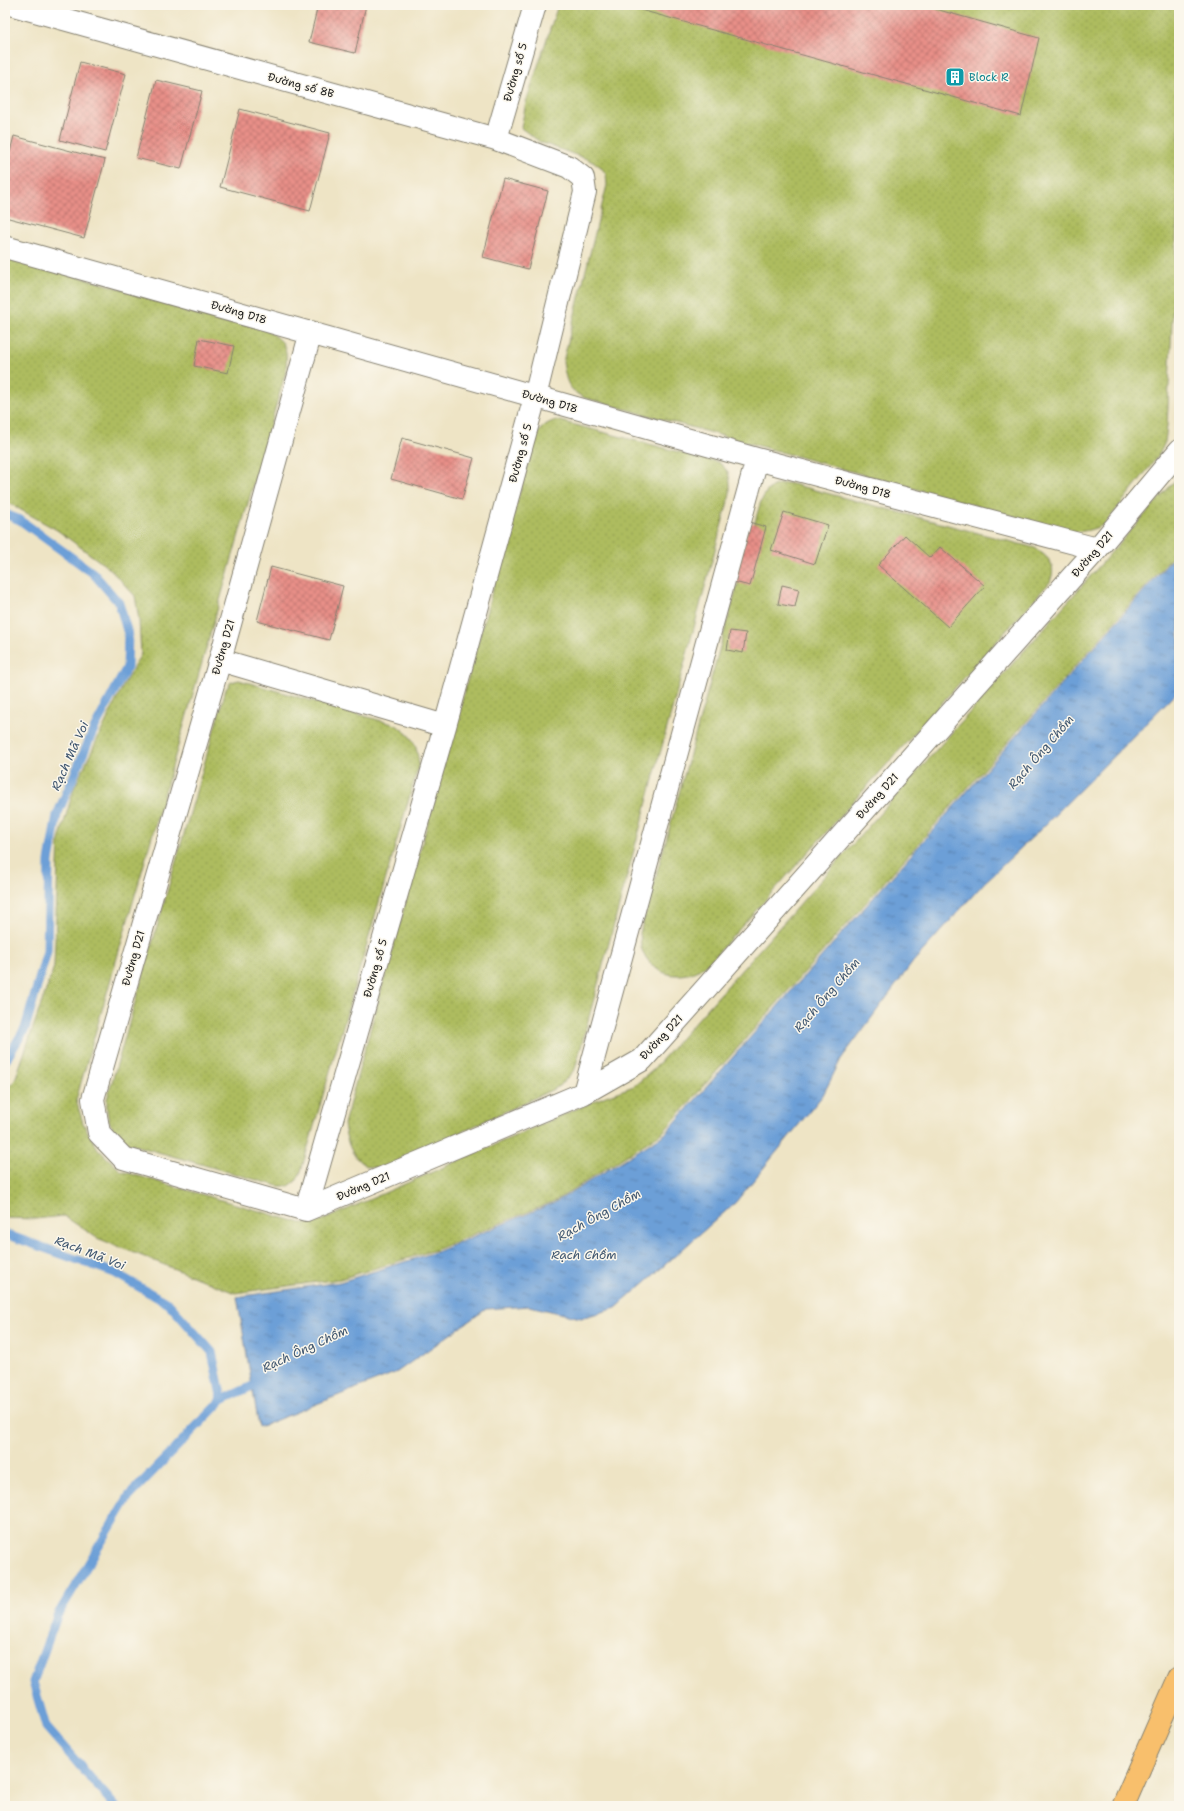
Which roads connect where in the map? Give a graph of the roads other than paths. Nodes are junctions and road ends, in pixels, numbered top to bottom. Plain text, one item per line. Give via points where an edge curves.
1 (13, 5) edge
2 (535, 5) edge
3 (496, 139) junction
4 (583, 178) joint
5 (5, 247) edge
6 (311, 332) junction
7 (535, 397) junction
8 (1179, 451) edge
9 (757, 459) junction
10 (1097, 549) junction
11 (220, 660) junction
12 (445, 726) junction
13 (584, 1093) junction
14 (306, 1210) junction
15 (1179, 1678) edge
16 (1123, 1806) edge

1 - 3 street, Đường số 8B
2 - 3 street, Đường số 5
3 - 4 street, Đường số 8B via 569,167
4 - 7 street, Đường số 5 via 585,192
5 - 6 street, Đường D18
6 - 7 street, Đường D18
6 - 11 street, Đường D21
7 - 9 street, Đường D18
7 - 12 street, Đường số 5
8 - 10 street, Đường D21
9 - 10 street, Đường D18
9 - 13 street
10 - 13 street, Đường D21 via 642,1060
11 - 12 street
11 - 14 street, Đường D21 via 93,1099 99,1134 123,1158
12 - 14 street, Đường số 5
13 - 14 street, Đường D21
15 - 16 main road

